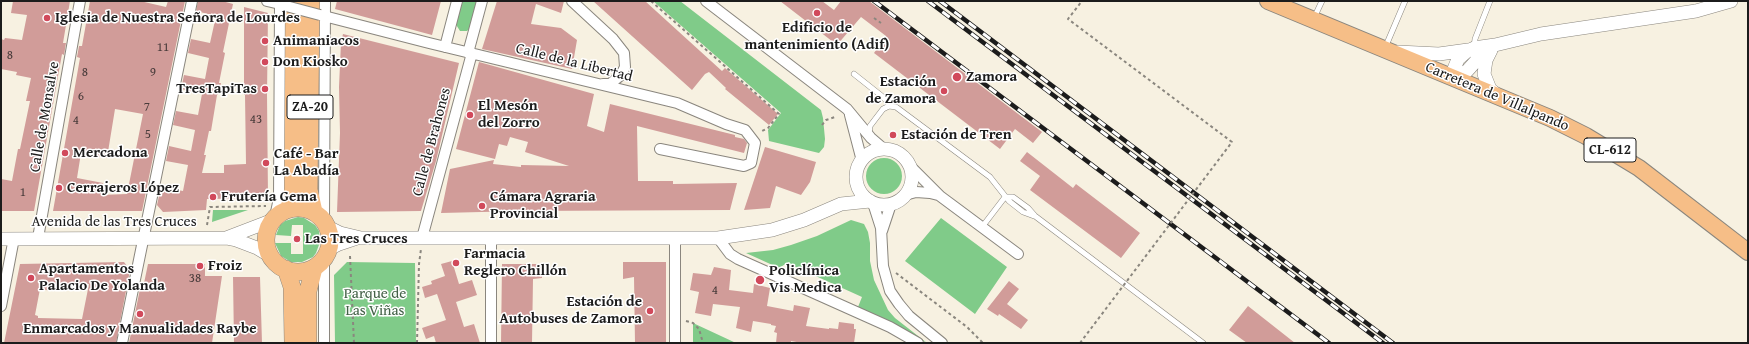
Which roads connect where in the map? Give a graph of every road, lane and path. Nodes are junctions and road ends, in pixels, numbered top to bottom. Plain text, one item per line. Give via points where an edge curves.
1 (80, 1) edge
2 (192, 1) edge
3 (267, 1) edge
4 (325, 1) edge
5 (457, 1) edge
6 (482, 1) edge
7 (572, 1) edge
8 (650, 1) edge
9 (706, 1) edge
10 (1082, 1) edge
11 (1268, 1) edge
12 (1322, 1) edge
13 (1404, 1) edge
14 (1490, 1) edge
15 (1731, 1) edge
16 (285, 3) edge
17 (319, 11) edge
18 (874, 18) dead end
19 (1313, 20) junction
20 (881, 23) dead end
21 (1495, 45) junction
22 (445, 47) junction
23 (1386, 50) junction
24 (1474, 52) junction
25 (470, 53) junction
26 (854, 74) dead end
27 (1453, 78) junction
28 (602, 84) junction
29 (1498, 96) junction
30 (891, 106) junction
31 (844, 107) junction
32 (834, 117) dead end
33 (822, 125) dead end
34 (750, 137) junction
35 (871, 138) junction
36 (660, 149) dead end
37 (885, 150) junction
38 (862, 161) junction
39 (910, 167) junction
40 (857, 180) junction
41 (905, 195) junction
42 (942, 197) junction
43 (1004, 197) junction
44 (872, 202) junction
45 (841, 204) junction
46 (891, 204) junction
47 (276, 213) junction
48 (322, 220) junction
49 (207, 225) dead end
50 (982, 227) junction
51 (882, 233) junction
52 (491, 237) junction
53 (1, 238) edge
54 (14, 238) junction
55 (38, 238) junction
56 (144, 238) junction
57 (226, 238) junction
58 (361, 238) junction
59 (422, 238) junction
60 (675, 238) junction
61 (718, 238) junction
62 (1748, 252) edge
63 (1018, 254) dead end
64 (350, 256) dead end
65 (272, 257) junction
66 (322, 258) junction
67 (882, 262) junction
68 (286, 269) junction
69 (1, 306) edge
70 (675, 319) junction
71 (122, 343) edge
72 (293, 343) edge
73 (308, 343) edge
74 (324, 343) edge
75 (338, 343) edge
76 (354, 343) edge
77 (417, 343) edge
78 (491, 343) edge
79 (675, 343) edge
80 (703, 343) edge
81 (918, 343) edge
82 (942, 343) edge
83 (983, 343) edge
84 (1080, 343) edge
85 (1203, 343) edge

1 - 55 street, Calle de Monsalve
2 - 56 street
3 - 16 street, Calle de la Libertad
4 - 17 street
5 - 22 street
6 - 25 street, Calle de Brahones
7 - 28 street via 613,39 624,53 625,67 620,75 610,84
8 - 34 path via 779,114 768,128
9 - 31 street
10 - 84 path, bridge via 1068,19 1232,142
11 - 19 main road, Carretera de Villalpando / CL-612
12 - 19 lane
13 - 23 lane
14 - 24 lane via 1475,39
15 - 21 street via 1696,11 1541,34
16 - 17 street, Calle de la Libertad, bridge
16 - 47 highway, ZA-20 via 292,190
17 - 22 street, Calle de la Libertad
17 - 48 highway, ZA-20 via 309,190
18 - 20 path
19 - 23 main road, Carretera de Villalpando / CL-612
21 - 24 street
21 - 29 street via 1486,60 1484,74 1490,89
22 - 25 street, Calle de la Libertad
23 - 24 street via 1432,54
23 - 27 main road, Carretera de Villalpando / CL-612
24 - 27 street via 1467,72
25 - 28 street, Calle de la Libertad
25 - 59 street, Calle de Brahones
26 - 30 lane
27 - 29 main road, Carretera de Villalpando / CL-612
28 - 34 street, Calle de la Libertad via 677,103 745,130
29 - 62 main road, Carretera de Villalpando / CL-612 via 1569,127 1622,158 1659,183
30 - 35 lane via 883,109 871,124
30 - 43 lane via 902,110 990,177
31 - 35 street
31 - 38 street via 851,117
32 - 33 path
34 - 36 street via 755,143 751,163 744,166
35 - 37 street
37 - 38 street via 872,152
37 - 39 street via 901,155
38 - 40 street
39 - 41 street via 912,181
39 - 42 street
40 - 44 street via 861,192
40 - 45 street
41 - 42 street via 928,192
41 - 46 street
42 - 50 street
43 - 50 lane
43 - 85 lane via 1015,198 1035,216
44 - 45 street
44 - 46 street
44 - 51 street
45 - 61 street via 783,227
46 - 51 street
47 - 48 highway via 304,208
47 - 49 path via 210,207
47 - 57 street, Avenida de las Tres Cruces
47 - 65 highway, ZA-20 via 266,239
48 - 58 street via 340,233
48 - 66 highway, ZA-20 via 330,238
50 - 63 street
51 - 67 street
52 - 59 street
52 - 60 street
52 - 78 street
53 - 54 street, Avenida de las Tres Cruces
54 - 55 street, Avenida de las Tres Cruces
54 - 69 street
55 - 56 street, Avenida de las Tres Cruces
56 - 57 street, Avenida de las Tres Cruces
56 - 71 street
57 - 65 street, Avenida de las Tres Cruces via 257,248
58 - 59 street
58 - 66 street via 339,244
59 - 77 path
60 - 61 street
60 - 70 street
61 - 81 street via 730,254 738,259 890,327
64 - 76 path
65 - 68 highway via 277,264
66 - 68 highway via 300,272
66 - 73 highway, ZA-20 via 309,286
66 - 74 street
67 - 82 street via 888,286 899,304
67 - 83 path via 967,327
68 - 72 highway via 292,287
70 - 79 street
70 - 80 path via 693,323 699,329
75 - 76 path

